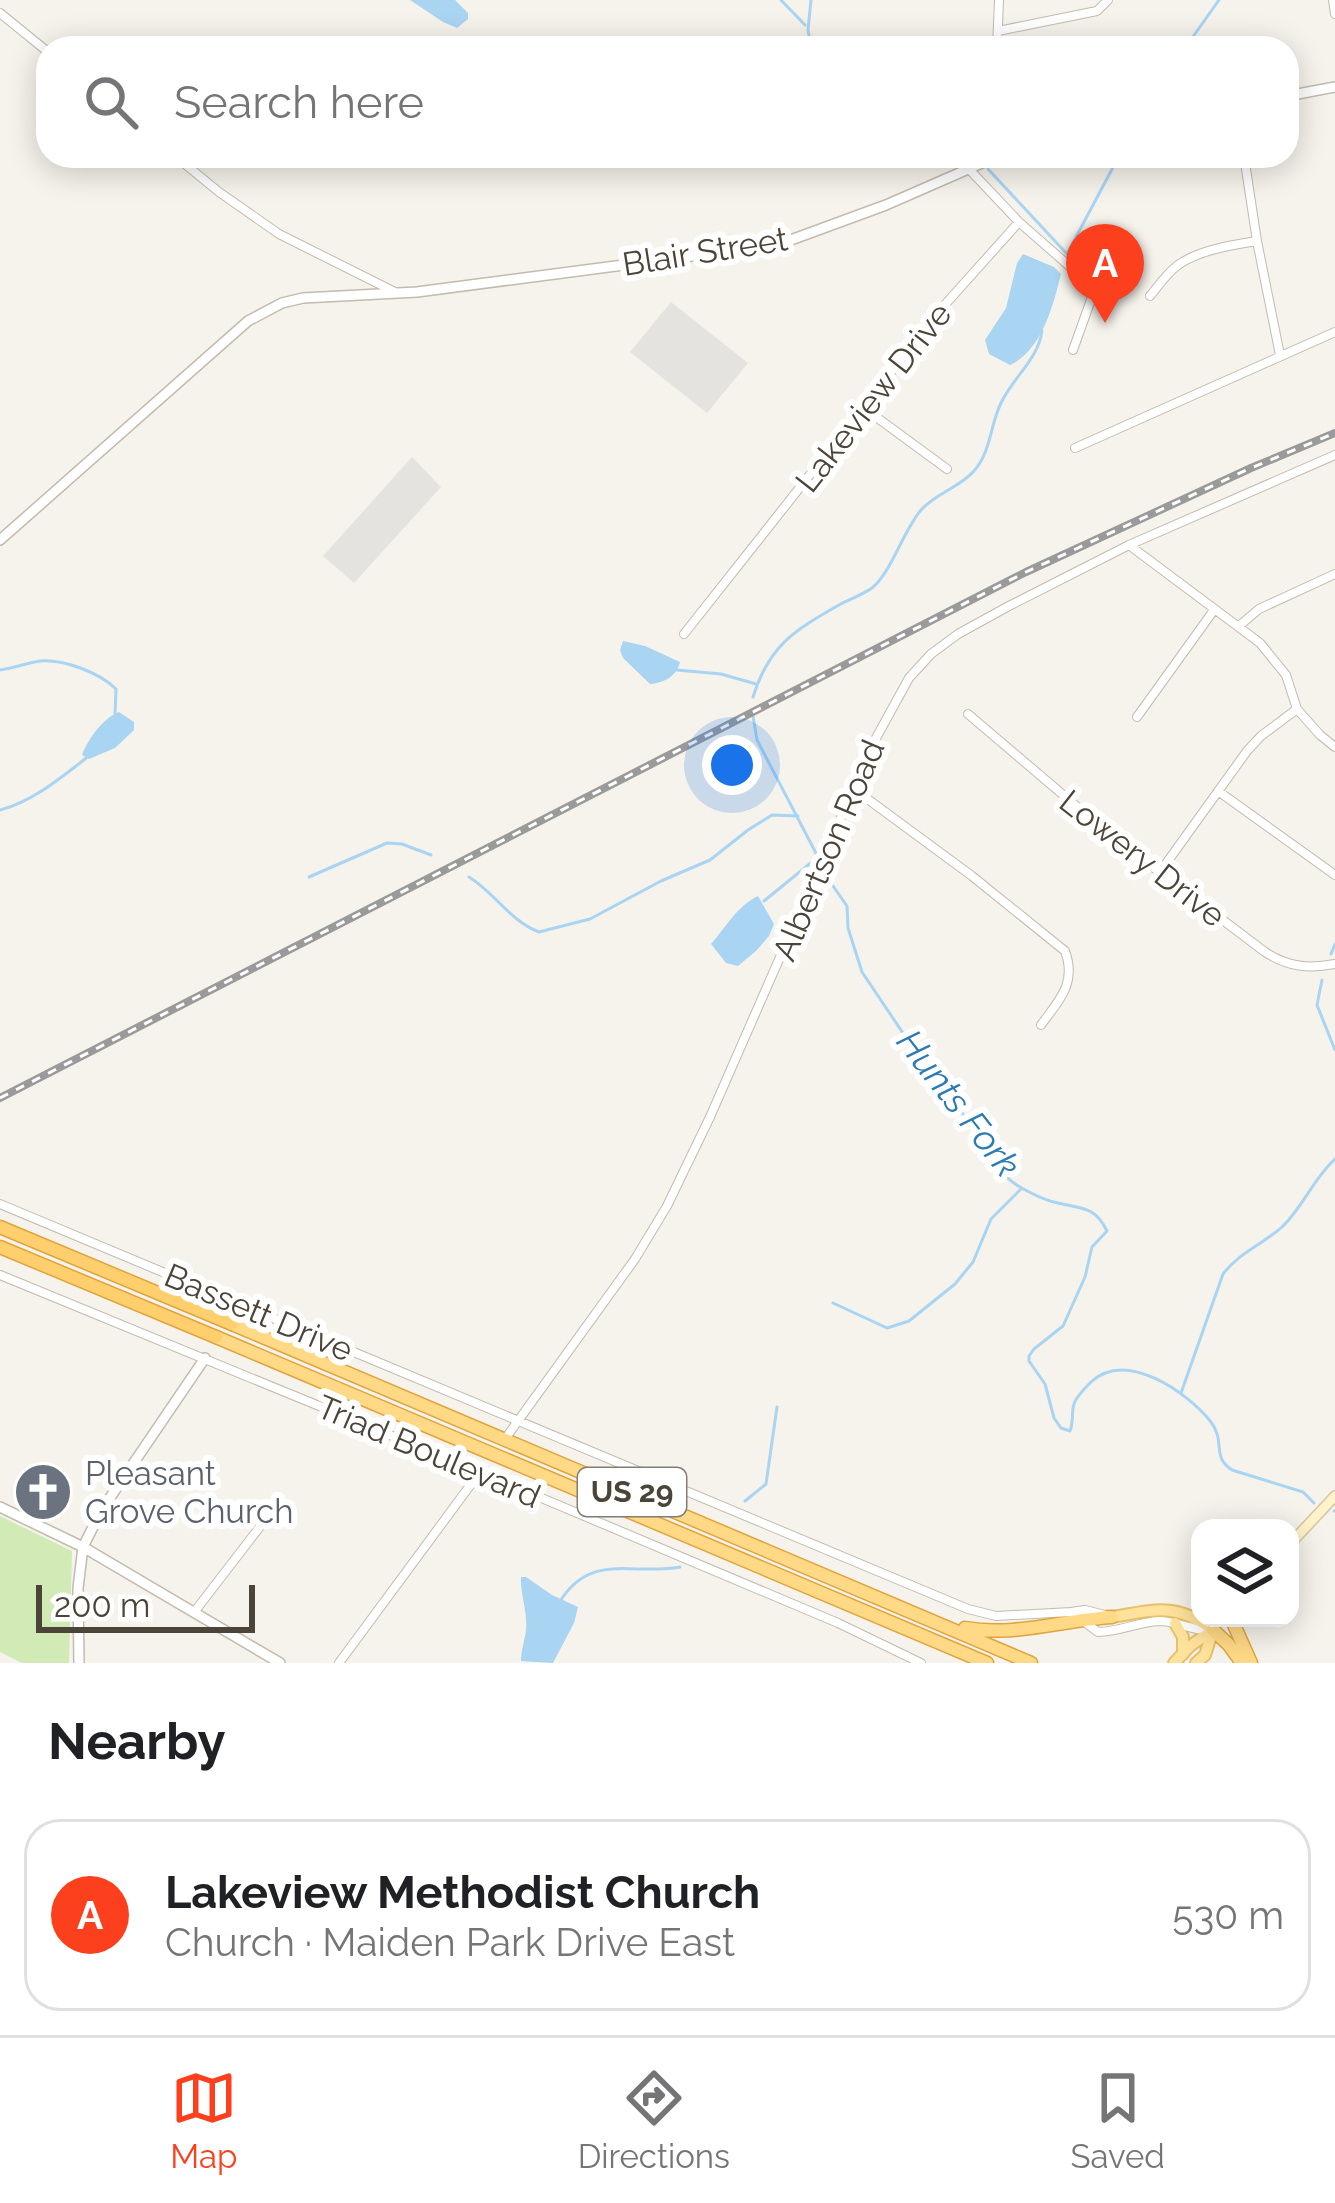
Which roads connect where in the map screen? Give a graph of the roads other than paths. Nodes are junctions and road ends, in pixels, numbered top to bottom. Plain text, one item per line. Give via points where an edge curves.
1 (999, 0) edge
2 (1108, 0) edge
3 (1333, 0) edge
4 (0, 13) edge
5 (1335, 14) edge
6 (998, 31) junction
7 (998, 36) edge
8 (36, 42) edge
9 (1335, 87) edge
10 (1299, 94) edge
11 (190, 168) edge
12 (966, 168) edge
13 (969, 168) edge
14 (1246, 168) edge
15 (1019, 221) junction
16 (1257, 241) junction
17 (398, 293) junction
18 (1150, 296) dead end
19 (1335, 332) edge
20 (1073, 350) dead end
21 (1280, 355) junction
22 (864, 408) junction
23 (1075, 448) dead end
24 (1335, 455) edge
25 (946, 469) dead end
26 (0, 539) edge
27 (1129, 545) junction
28 (1335, 574) edge
29 (1214, 610) junction
30 (1239, 626) junction
31 (684, 634) dead end
32 (1298, 709) junction
33 (968, 714) dead end
34 (1137, 717) dead end
35 (1335, 747) edge
36 (854, 789) junction
37 (1218, 790) junction
38 (1160, 872) junction
39 (1335, 875) edge
40 (1335, 964) edge
41 (1040, 1024) dead end
42 (0, 1204) edge
43 (0, 1227) edge
44 (0, 1247) edge
45 (0, 1275) edge
46 (205, 1358) junction
47 (518, 1420) junction
48 (505, 1438) junction
49 (480, 1472) junction
50 (1335, 1496) edge
51 (0, 1508) edge
52 (260, 1528) dead end
53 (1299, 1534) edge
54 (83, 1547) junction
55 (883, 1600) junction
56 (1191, 1610) edge
57 (195, 1611) junction
58 (1074, 1616) junction
59 (1112, 1617) joint
60 (1175, 1617) junction
61 (1216, 1627) edge
62 (1231, 1627) edge
63 (1213, 1630) junction
64 (1178, 1658) edge
65 (79, 1663) edge
66 (280, 1663) edge
67 (339, 1663) edge
68 (921, 1663) edge
69 (983, 1663) edge
70 (1031, 1663) edge
71 (1196, 1663) edge
72 (1246, 1663) edge

1 - 6 street
2 - 6 street via 1097,11
3 - 5 street
4 - 8 street
6 - 7 street
9 - 10 street
11 - 17 street via 279,234
12 - 17 street, Blair Street via 788,241
13 - 15 street
14 - 16 street
15 - 20 street via 1093,286
15 - 22 street, Lakeview Drive
16 - 18 street via 1177,266
16 - 21 street
17 - 26 street, Blair Street via 303,298 263,311
19 - 21 street
21 - 23 street
22 - 25 street
22 - 31 street, Lakeview Drive
24 - 27 street, Albertson Road
27 - 29 street
27 - 36 street, Albertson Road via 931,654 894,702
28 - 30 street
29 - 30 street
29 - 34 street
30 - 32 street via 1279,663
32 - 35 street
32 - 37 street via 1261,736
33 - 38 street, Lowery Drive
36 - 41 street via 1065,951 1069,982
36 - 47 street, Albertson Road via 667,1206
37 - 38 street
37 - 39 street
38 - 40 street, Lowery Drive via 1277,959
42 - 47 street, Bassett Drive
43 - 48 highway, US 29
44 - 69 highway, US 29
45 - 46 street, Triad Boulevard
46 - 49 street, Triad Boulevard
46 - 54 street
47 - 48 street, Albertson Road
47 - 58 street, Bassett Drive via 968,1610
48 - 55 highway, US 29
49 - 67 street
49 - 68 street, Triad Boulevard
50 - 53 main road
51 - 54 street
52 - 57 street
54 - 57 street
54 - 65 street
55 - 58 highway via 986,1632
55 - 70 highway, US 29
56 - 60 main road
57 - 66 street
58 - 59 highway
58 - 60 street, Bassett Drive via 1105,1632
59 - 60 main road
60 - 63 main road via 1195,1616
60 - 64 main road via 1183,1637
61 - 63 main road
62 - 72 highway
63 - 64 main road
63 - 71 main road
63 - 72 highway

